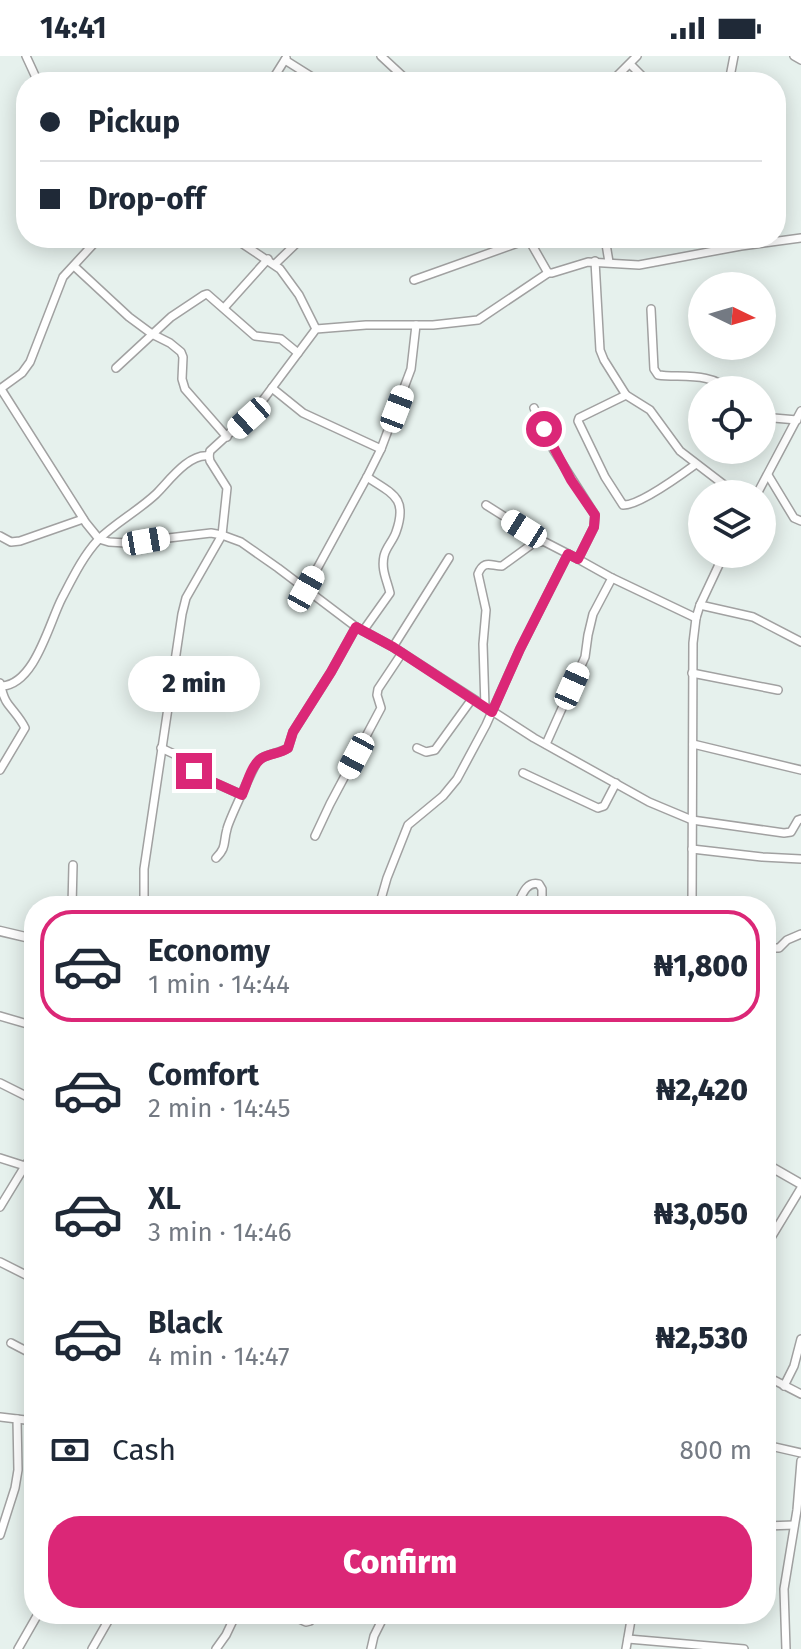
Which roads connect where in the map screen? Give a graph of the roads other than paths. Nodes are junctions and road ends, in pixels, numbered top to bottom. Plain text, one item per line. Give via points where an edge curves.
1 (381, 56) edge
2 (637, 56) edge
3 (794, 56) edge
4 (286, 58) edge
5 (801, 60) edge
6 (630, 64) junction
7 (306, 72) edge
8 (398, 72) edge
9 (622, 72) edge
10 (638, 72) edge
11 (90, 248) edge
12 (250, 248) edge
13 (289, 248) edge
14 (502, 248) edge
15 (534, 248) edge
16 (607, 248) edge
17 (730, 248) edge
18 (271, 261) junction
19 (595, 261) junction
20 (609, 262) junction
21 (74, 266) junction
22 (548, 273) junction
23 (414, 280) dead end
24 (224, 308) junction
25 (651, 309) dead end
26 (416, 325) junction
27 (316, 329) junction
28 (152, 334) junction
29 (298, 353) junction
30 (116, 368) dead end
31 (688, 378) edge
32 (272, 388) junction
33 (0, 389) edge
34 (626, 395) junction
35 (534, 408) dead end
36 (801, 411) edge
37 (776, 418) edge
38 (797, 420) junction
39 (227, 437) junction
40 (381, 449) junction
41 (209, 456) junction
42 (688, 458) edge
43 (696, 464) joint
44 (768, 475) junction
45 (367, 477) junction
46 (717, 480) edge
47 (765, 480) edge
48 (486, 505) dead end
49 (83, 519) junction
50 (801, 521) edge
51 (222, 535) junction
52 (0, 536) edge
53 (99, 539) junction
54 (543, 541) junction
55 (568, 554) junction
56 (449, 558) dead end
57 (578, 559) junction
58 (717, 568) edge
59 (612, 578) junction
60 (306, 589) junction
61 (700, 605) junction
62 (696, 618) junction
63 (359, 629) junction
64 (801, 642) edge
65 (393, 647) junction
66 (402, 653) junction
67 (692, 673) junction
68 (1, 684) edge
69 (778, 690) dead end
70 (472, 699) junction
71 (489, 710) junction
72 (546, 744) junction
73 (693, 744) junction
74 (161, 748) junction
75 (417, 748) dead end
76 (4, 756) edge
77 (0, 770) edge
78 (801, 770) edge
79 (523, 773) dead end
80 (616, 783) junction
81 (242, 795) junction
82 (801, 819) edge
83 (692, 820) junction
84 (315, 836) dead end
85 (692, 849) junction
86 (216, 858) dead end
87 (801, 859) edge
88 (73, 865) dead end
89 (72, 896) edge
90 (144, 896) edge
91 (382, 896) edge
92 (522, 896) edge
93 (542, 896) edge
94 (692, 896) edge
95 (0, 931) edge
96 (801, 934) edge
97 (24, 937) edge
98 (776, 948) edge
99 (0, 1016) edge
100 (24, 1023) edge
101 (0, 1083) edge
102 (24, 1095) edge
103 (0, 1158) edge
104 (24, 1166) edge
105 (24, 1168) edge
106 (776, 1170) edge
107 (801, 1186) edge
108 (0, 1207) edge
109 (776, 1229) edge
110 (0, 1262) edge
111 (24, 1274) edge
112 (801, 1339) edge
113 (11, 1343) dead end
114 (24, 1350) edge
115 (776, 1382) edge
116 (784, 1386) junction
117 (801, 1394) edge
118 (0, 1417) edge
119 (17, 1419) junction
120 (24, 1420) edge
121 (776, 1447) edge
122 (801, 1453) edge
123 (801, 1461) edge
124 (799, 1510) edge
125 (794, 1525) junction
126 (776, 1526) edge
127 (0, 1535) edge
128 (32, 1624) edge
129 (106, 1624) edge
130 (231, 1624) edge
131 (380, 1624) edge
132 (630, 1624) edge
133 (628, 1639) junction
134 (18, 1649) edge
135 (92, 1649) edge
136 (216, 1649) edge
137 (371, 1649) edge
138 (626, 1649) edge
139 (744, 1649) edge
140 (786, 1649) edge

1 - 8 street
2 - 6 street
3 - 5 street
4 - 7 street
6 - 9 street
6 - 10 street
11 - 21 street
12 - 18 street
13 - 18 street
14 - 23 street
15 - 22 street
16 - 20 street
17 - 20 street via 639,265
18 - 24 street
18 - 27 street via 299,295
19 - 20 street
19 - 22 street
19 - 34 street via 600,350
21 - 28 street
21 - 33 street via 63,277 30,362
22 - 26 street via 478,320
24 - 28 street via 204,295
24 - 29 street via 255,336 281,339
25 - 31 street via 654,369 658,375
26 - 27 street
26 - 40 street via 411,369
27 - 29 street
28 - 30 street
28 - 39 street via 181,352 185,389
29 - 32 street
32 - 39 street
32 - 40 street via 303,413
33 - 49 street
34 - 42 street via 650,410
34 - 43 street via 578,421 623,505 633,504
35 - 57 street via 595,515
36 - 38 street
37 - 38 street
38 - 44 street
39 - 41 street
40 - 45 street
41 - 51 street via 227,488
41 - 53 street via 198,456 178,471
43 - 46 street
44 - 47 street
44 - 50 street
45 - 60 street
45 - 63 street via 395,495 399,510 396,533 384,557 390,593
48 - 54 street
49 - 52 street via 20,541
49 - 53 street
51 - 53 street via 197,533 126,543
51 - 60 street via 241,542
51 - 74 street via 186,598
53 - 68 street via 62,598 34,662 16,680
54 - 55 street
54 - 71 street via 502,566 485,565 478,574 486,610 483,644
55 - 57 street
55 - 71 street
56 - 65 street
57 - 59 street
58 - 61 street
59 - 62 street
59 - 72 street via 593,614 585,657
60 - 63 street
61 - 62 street
61 - 64 street via 753,617
62 - 67 street
63 - 65 street
63 - 81 street via 288,748 254,765
65 - 66 street
66 - 70 street
66 - 84 street via 378,689 381,708
67 - 69 street
67 - 73 street
68 - 76 street via 6,702 25,728
70 - 71 street
70 - 75 street via 435,750
71 - 72 street
71 - 91 street via 457,779 408,825
72 - 80 street
73 - 78 street
73 - 83 street
74 - 81 street via 202,777
74 - 90 street
76 - 77 street
79 - 80 street via 598,808
80 - 83 street
81 - 86 street via 225,847
82 - 83 street via 788,833
83 - 85 street
85 - 87 street
85 - 94 street
88 - 89 street
92 - 93 street via 535,883
95 - 97 street
96 - 98 street
99 - 100 street
101 - 102 street
103 - 104 street
105 - 108 street
106 - 107 street
107 - 109 street
110 - 111 street
112 - 116 street
113 - 114 street
115 - 116 street
116 - 117 street
118 - 119 street
119 - 120 street
119 - 127 street via 18,1470
121 - 122 street
123 - 124 street
124 - 125 street
125 - 126 street
125 - 140 street via 784,1589
128 - 134 street
129 - 135 street
130 - 136 street
131 - 137 street
132 - 133 street
133 - 138 street
133 - 139 street

